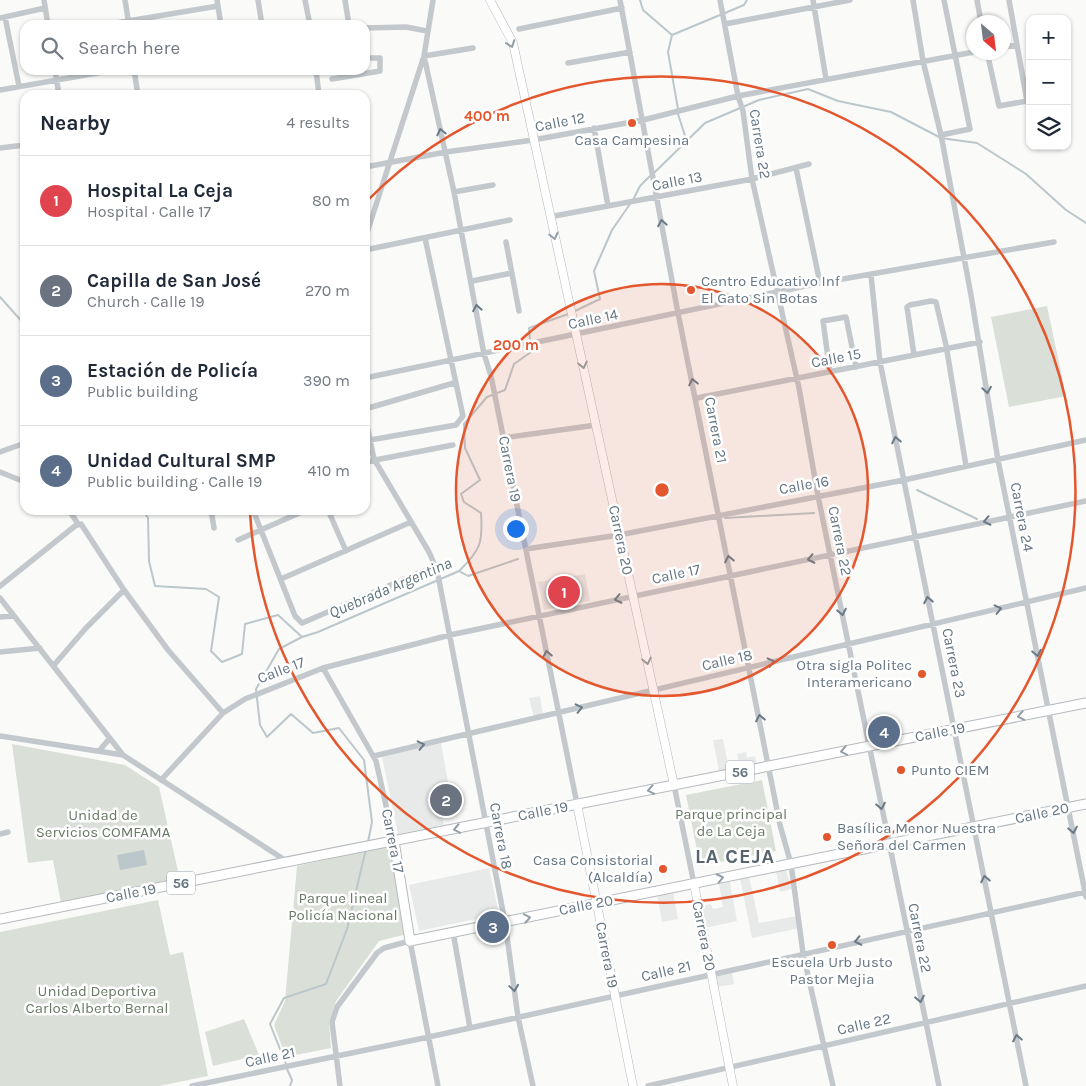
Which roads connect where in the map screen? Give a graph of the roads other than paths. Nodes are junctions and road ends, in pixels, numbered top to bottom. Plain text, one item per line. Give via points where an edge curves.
1 (44, 0) edge
2 (125, 0) edge
3 (258, 0) edge
4 (306, 0) edge
5 (345, 0) edge
6 (433, 0) edge
7 (490, 0) edge
8 (620, 0) edge
9 (720, 0) edge
10 (850, 0) edge
11 (914, 0) edge
12 (944, 0) edge
13 (977, 0) edge
14 (1009, 0) edge
15 (218, 3) edge
16 (813, 3) edge
17 (45, 8) junction
18 (622, 8) junction
19 (980, 15) edge
20 (3, 18) edge
21 (47, 20) edge
22 (128, 20) edge
23 (142, 20) edge
24 (220, 20) edge
25 (261, 20) edge
26 (309, 20) edge
27 (348, 20) edge
28 (725, 21) junction
29 (370, 28) edge
30 (520, 29) dead end
31 (427, 30) junction
32 (1017, 45) junction
33 (1011, 46) edge
34 (473, 48) dead end
35 (630, 52) junction
36 (966, 54) edge
37 (424, 56) junction
38 (954, 56) junction
39 (370, 58) edge
40 (989, 60) edge
41 (923, 62) junction
42 (568, 64) dead end
43 (370, 73) edge
44 (56, 75) edge
45 (85, 75) edge
46 (135, 75) edge
47 (317, 75) edge
48 (356, 75) edge
49 (332, 79) dead end
50 (826, 79) junction
51 (56, 80) junction
52 (19, 86) junction
53 (0, 90) edge
54 (58, 90) edge
55 (137, 90) edge
56 (319, 90) edge
57 (738, 96) junction
58 (642, 120) junction
59 (594, 128) junction
60 (941, 138) junction
61 (534, 140) junction
62 (20, 146) edge
63 (0, 148) edge
64 (446, 152) junction
65 (391, 162) junction
66 (809, 164) dead end
67 (370, 166) edge
68 (796, 168) junction
69 (752, 179) junction
70 (493, 184) dead end
71 (454, 192) junction
72 (658, 198) junction
73 (608, 206) junction
74 (370, 215) edge
75 (549, 217) junction
76 (510, 220) dead end
77 (462, 230) junction
78 (426, 238) junction
79 (506, 242) dead end
80 (1054, 242) dead end
81 (370, 249) edge
82 (964, 258) junction
83 (512, 273) junction
84 (870, 275) junction
85 (820, 280) junction
86 (472, 281) junction
87 (778, 291) junction
88 (518, 312) dead end
89 (678, 313) junction
90 (576, 336) junction
91 (980, 342) junction
92 (946, 349) junction
93 (484, 354) junction
94 (914, 355) junction
95 (451, 361) junction
96 (880, 362) junction
97 (856, 367) junction
98 (830, 372) junction
99 (370, 377) edge
100 (797, 378) junction
101 (454, 383) junction
102 (696, 398) junction
103 (370, 408) edge
104 (596, 425) junction
105 (503, 438) junction
106 (370, 440) joint
107 (1086, 440) edge
108 (20, 445) edge
109 (453, 445) dead end
110 (0, 452) edge
111 (374, 459) junction
112 (370, 460) edge
113 (998, 460) junction
114 (966, 466) junction
115 (0, 472) edge
116 (20, 480) edge
117 (904, 480) junction
118 (818, 496) junction
119 (1086, 501) edge
120 (72, 515) edge
121 (212, 515) edge
122 (255, 515) edge
123 (294, 515) edge
124 (330, 515) edge
125 (720, 515) junction
126 (1010, 516) junction
127 (412, 522) junction
128 (78, 524) junction
129 (214, 528) dead end
130 (260, 530) junction
131 (620, 535) junction
132 (916, 536) junction
133 (238, 540) dead end
134 (526, 549) junction
135 (346, 551) junction
136 (830, 555) junction
137 (436, 568) junction
138 (732, 575) junction
139 (281, 579) junction
140 (0, 586) edge
141 (1086, 588) edge
142 (124, 590) junction
143 (633, 596) junction
144 (0, 598) edge
145 (1027, 602) junction
146 (14, 616) junction
147 (539, 616) junction
148 (0, 617) edge
149 (933, 624) junction
150 (450, 635) junction
151 (848, 644) junction
152 (40, 648) junction
153 (0, 652) edge
154 (54, 665) junction
155 (750, 667) junction
156 (323, 668) junction
157 (653, 690) junction
158 (1086, 703) edge
159 (1048, 710) junction
160 (559, 712) junction
161 (223, 714) junction
162 (954, 729) junction
163 (469, 734) junction
164 (0, 736) edge
165 (110, 738) junction
166 (869, 746) junction
167 (99, 752) junction
168 (123, 755) junction
169 (374, 756) junction
170 (770, 766) junction
171 (161, 780) junction
172 (674, 785) junction
173 (578, 804) junction
174 (1086, 804) edge
175 (1068, 807) junction
176 (485, 823) junction
177 (974, 827) junction
178 (8, 832) dead end
179 (0, 834) edge
180 (394, 841) junction
181 (888, 844) junction
182 (288, 862) junction
183 (791, 864) junction
184 (694, 884) junction
185 (1086, 893) edge
186 (597, 903) junction
187 (991, 912) junction
188 (0, 919) edge
189 (505, 922) junction
190 (906, 931) junction
191 (453, 932) junction
192 (410, 941) junction
193 (803, 953) junction
194 (711, 973) junction
195 (1086, 986) edge
196 (615, 995) junction
197 (1010, 1004) junction
198 (518, 1017) junction
199 (924, 1023) junction
200 (470, 1028) junction
201 (429, 1038) junction
202 (824, 1046) junction
203 (335, 1056) junction
204 (729, 1067) junction
205 (192, 1086) edge
206 (340, 1086) edge
207 (438, 1086) edge
208 (533, 1086) edge
209 (633, 1086) edge
210 (648, 1086) edge
211 (733, 1086) edge
212 (833, 1086) edge
213 (939, 1086) edge
214 (1026, 1086) edge

1 - 17 street
2 - 22 street
3 - 25 street
4 - 26 street
5 - 27 street
6 - 31 street, Carrera 19
7 -> 61 main road, Carrera 20 via 513,43
8 - 18 street, Carrera 21
9 - 28 street, Carrera 22
10 - 16 street
11 - 41 street, Carrera 24
12 - 38 street
13 - 19 street
14 - 32 street
15 - 23 street
15 - 24 street
16 - 28 street
16 - 50 street
17 - 20 street
17 - 21 street
18 - 30 street
18 - 35 street, Carrera 21
20 - 52 street
28 - 57 street, Carrera 22
29 - 31 street
31 - 37 street, Carrera 19
32 - 33 street
32 - 40 street via 1028,101 999,106
34 - 37 street
35 - 42 street
35 - 58 street, Carrera 21
36 - 38 street, Calle 12
64 -> 37 street, Carrera 19
37 - 65 street
38 - 41 street, Calle 12
38 - 60 street via 970,129
39 - 43 street via 379,57 380,71
41 - 50 street, Calle 12
41 - 60 street, Carrera 24
44 - 51 street
45 - 51 street
46 - 55 street
47 - 56 street
48 - 49 street
50 - 57 street, Calle 12
51 - 52 street
51 - 54 street
52 - 53 street
57 - 58 street, Calle 12
57 - 69 street, Carrera 22
58 - 59 street, Calle 12
58 - 72 street, Carrera 21
59 - 61 street, Calle 12
59 - 73 street
60 - 82 street, Carrera 24
61 - 64 street, Calle 12
61 - 75 main road, Carrera 20
62 - 63 street
64 - 65 street, Calle 12
64 - 71 street, Carrera 19
65 - 67 street, Calle 12
65 - 74 street
66 - 68 street, Calle 13
68 - 69 street, Calle 13
68 - 85 street
69 - 72 street, Calle 13
69 - 87 street, Carrera 22
70 - 71 street
71 - 77 street, Carrera 19
72 - 73 street, Calle 13
89 -> 72 street, Carrera 21
73 - 75 street, Calle 13
75 -> 90 main road, Carrera 20
76 - 77 street
77 - 78 street
77 - 86 street, Carrera 19
78 - 81 street
78 - 95 street
79 - 83 street
80 - 82 street, Calle 14
82 - 84 street, Calle 14
82 - 91 street, Carrera 24
83 - 86 street
83 - 88 street
84 - 85 street, Calle 14
84 - 96 street, Carrera 23
85 - 87 street, Calle 14
93 -> 86 street, Carrera 19
87 - 89 street, Calle 14
87 - 100 street, Carrera 22
89 - 90 street, Calle 14
102 -> 89 street, Carrera 21
90 - 93 street, Calle 14
90 -> 104 main road, Carrera 20
91 - 92 street, Calle 15
91 -> 113 street, Carrera 24
92 - 94 street, Calle 15
92 - 94 street via 936,302 931,301 910,305 908,311
92 - 114 street
93 - 95 street, Calle 14
93 - 105 street, Carrera 19
94 - 96 street, Calle 15
95 - 99 street, Calle 14
95 - 101 street
96 - 97 street, Calle 15
117 -> 96 street, Carrera 23
97 - 98 street, Calle 15
97 - 98 street via 846,317 823,321
98 - 100 street, Calle 15
100 - 102 street, Calle 15
100 - 118 street, Carrera 22
101 - 103 street
101 - 106 street via 463,416 456,425
102 - 125 street, Carrera 21
104 - 105 street
104 - 131 main road, Carrera 20
105 - 134 street, Carrera 19
106 - 111 street, Carrera 18
107 - 113 street, Calle 16
108 - 110 street
109 - 111 street
111 - 112 street
111 - 127 street, Carrera 18
113 - 114 street, Calle 16
113 - 126 street, Carrera 24
114 - 117 street, Calle 16
115 - 116 street
117 - 118 street, Calle 16
117 - 132 street, Carrera 23
118 - 125 street, Calle 16
118 - 136 street, Carrera 22
119 - 126 street, Calle 17
120 - 128 street
121 - 129 street
122 - 130 street
123 - 130 street
124 - 135 street
125 - 131 street, Calle 16
138 -> 125 street, Carrera 21
126 -> 132 street, Calle 17
126 - 145 street, Carrera 24
127 - 135 street
127 - 137 street, Carrera 18
128 - 140 street
128 - 142 street via 83,525
130 - 133 street
130 - 139 street
131 - 134 street, Calle 16
131 - 143 main road, Carrera 20
132 - 136 street, Calle 17
149 -> 132 street, Carrera 23
134 - 147 street, Carrera 19
135 - 139 street
136 -> 138 street, Calle 17
136 -> 151 street, Carrera 22
137 - 139 street via 302,623 295,616
137 - 150 street, Carrera 18
138 - 143 street, Calle 17
138 - 155 street, Carrera 21
141 - 145 street, Calle 18
142 - 154 street
142 - 161 street via 176,661
143 -> 147 street, Calle 17
143 -> 157 main road, Carrera 20
144 - 146 street
149 -> 145 street, Calle 18
145 -> 159 street, Carrera 24
146 - 148 street
146 - 152 street
147 - 150 street, Calle 17
160 -> 147 street, Carrera 19
149 - 151 street, Calle 18
149 - 162 street, Carrera 23
150 - 156 street, Calle 17
150 - 163 street, Carrera 18
155 -> 151 street, Calle 18
151 - 166 street, Carrera 22
152 - 153 street
152 - 154 street
154 - 165 street
155 - 157 street, Calle 18
170 -> 155 street, Carrera 21
156 - 161 street, Calle 17 via 266,688
156 - 169 street, Carrera 17
160 -> 157 street, Calle 18
157 - 172 main road, Carrera 20
158 - 159 main road, Calle 19 / 56
159 -> 162 main road, Calle 19 / 56
159 - 175 street, Carrera 24
160 - 163 street, Calle 18
160 - 173 street, Carrera 19
161 - 171 street, Calle 17
162 - 166 main road, Calle 19 / 56
162 - 177 street, Carrera 23
169 -> 163 street, Calle 18
163 - 176 street, Carrera 18
164 - 167 street
165 - 167 street
165 - 168 street
166 -> 170 main road, Calle 19 / 56
166 -> 181 street, Carrera 22
167 - 168 street
168 - 171 street
169 - 180 street, Carrera 17
170 - 172 main road, Calle 19 / 56
170 - 183 street, Carrera 21 via 780,825
171 - 182 street
172 -> 173 main road, Calle 19 / 56
172 - 184 street, Carrera 20
173 - 176 main road, Calle 19 / 56
173 - 186 main road, Carrera 19
174 - 175 main road, Calle 20
175 - 177 main road, Calle 20
175 -> 185 street, Carrera 24
176 -> 180 main road, Calle 19 / 56
176 - 189 street, Carrera 18
177 - 181 main road, Calle 20
187 -> 177 street, Carrera 23
178 - 179 street
180 - 182 main road, Calle 19 / 56
180 - 192 main road, Carrera 17
181 - 183 main road, Calle 20
181 - 190 street, Carrera 22
182 - 188 main road, Calle 19 / 56
184 -> 183 main road, Calle 20
183 - 193 street, Carrera 21
184 - 186 main road, Calle 20
184 - 194 main road, Carrera 20
185 - 187 street, Calle 21
189 -> 186 main road, Calle 20
186 - 196 main road, Carrera 19
187 - 190 street, Calle 21
187 - 197 street, Carrera 23
189 - 191 main road, Calle 20
189 -> 198 street, Carrera 18
190 -> 193 street, Calle 21
190 -> 199 street, Carrera 22
191 - 192 main road, Calle 20
191 - 200 street
192 - 201 street, Carrera 17
192 - 203 street via 377,953 337,1007 332,1022
193 - 194 street, Calle 21
193 - 202 street, Carrera 21
194 - 196 street, Calle 21
194 - 204 main road, Carrera 20
195 - 197 street, Calle 22
196 - 198 street, Calle 21
196 - 209 main road, Carrera 19
197 - 199 street, Calle 22
214 -> 197 street, Carrera 23
198 - 200 street, Calle 21
198 - 208 street, Carrera 18
199 - 202 street, Calle 22
199 - 213 street, Carrera 22
200 - 201 street, Calle 21
201 - 203 street, Calle 21
201 - 207 street, Carrera 17
202 - 204 street, Calle 22
202 - 212 street, Carrera 21
203 - 205 street, Calle 21
203 - 206 street
204 - 210 street, Calle 22
204 - 211 main road, Carrera 20

